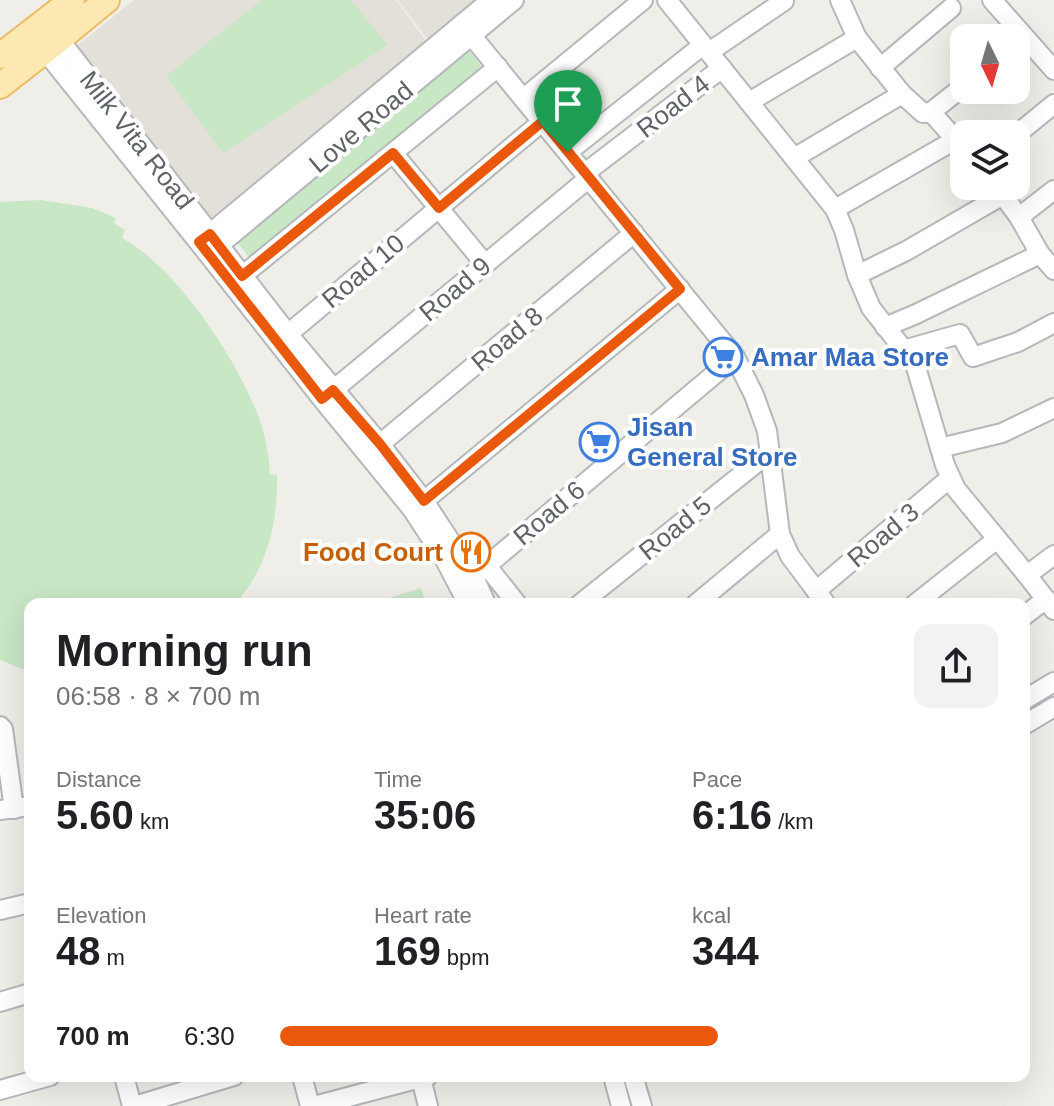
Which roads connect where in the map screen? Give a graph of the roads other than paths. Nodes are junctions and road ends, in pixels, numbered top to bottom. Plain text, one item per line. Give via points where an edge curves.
1 (72, 0) edge
2 (107, 0) edge
3 (491, 0) edge
4 (514, 0) edge
5 (643, 0) edge
6 (840, 0) edge
7 (992, 0) edge
8 (672, 1) edge
9 (784, 1) edge
10 (951, 8) dead end
11 (1009, 24) edge
12 (467, 29) junction
13 (45, 36) junction
14 (857, 38) junction
15 (1030, 46) edge
16 (706, 48) junction
17 (0, 56) edge
18 (1050, 58) edge
19 (498, 67) junction
20 (722, 68) junction
21 (880, 68) junction
22 (0, 86) edge
23 (902, 94) junction
24 (950, 97) edge
25 (524, 98) junction
26 (749, 102) junction
27 (1054, 104) edge
28 (931, 112) junction
29 (543, 121) junction
30 (1030, 124) edge
31 (950, 133) edge
32 (950, 149) edge
33 (568, 152) junction
34 (393, 153) junction
35 (794, 158) junction
36 (587, 176) junction
37 (1054, 190) edge
38 (984, 200) edge
39 (1006, 200) edge
40 (439, 208) junction
41 (835, 209) junction
42 (1019, 217) junction
43 (634, 233) junction
44 (209, 244) junction
45 (1040, 254) junction
46 (485, 264) junction
47 (1054, 270) edge
48 (857, 275) junction
49 (242, 276) junction
50 (680, 289) junction
51 (1054, 323) edge
52 (885, 327) junction
53 (288, 334) junction
54 (903, 350) junction
55 (735, 357) junction
56 (327, 394) junction
57 (1052, 413) edge
58 (380, 444) junction
59 (940, 448) junction
60 (770, 452) junction
61 (950, 478) junction
62 (424, 501) junction
63 (780, 534) junction
64 (997, 539) junction
65 (1054, 555) edge
66 (1027, 575) junction
67 (472, 584) edge
68 (504, 598) edge
69 (588, 598) edge
70 (703, 598) edge
71 (817, 598) edge
72 (923, 598) edge
73 (1050, 605) edge
74 (1030, 613) edge
75 (1054, 682) edge
76 (1030, 696) edge
77 (1054, 707) edge
78 (1030, 721) edge
79 (0, 726) edge
80 (15, 808) edge
81 (24, 904) edge
82 (0, 910) edge
83 (24, 995) edge
84 (0, 1002) edge
85 (29, 1082) edge
86 (126, 1082) edge
87 (214, 1082) edge
88 (304, 1082) edge
89 (405, 1082) edge
90 (425, 1082) edge
91 (615, 1082) edge
92 (635, 1082) edge
93 (0, 1090) edge
94 (133, 1106) edge
95 (312, 1106) edge
96 (428, 1106) edge
97 (621, 1106) edge
98 (642, 1106) edge

1 - 13 main road
2 - 13 main road
3 - 12 street, Love Road
4 - 12 street, Love Road
5 - 25 street
6 - 14 street
7 - 11 street
8 - 16 street
9 - 16 street
10 - 21 street
12 - 19 street
12 - 44 street, Love Road
13 - 17 main road
13 - 22 main road
13 - 44 street, Milk Vita Road
14 - 21 street
14 - 26 street
15 - 18 street
16 - 20 street
16 - 33 street
19 - 25 street
19 - 34 street
20 - 26 street
20 - 36 street, Road 4
21 - 23 street
23 - 28 street via 919,111
23 - 35 street
24 - 28 street
25 - 29 street
26 - 35 street
27 - 30 street
28 - 31 street
29 - 33 street
29 - 40 street, Road 10
32 - 41 street
33 - 36 street
34 - 40 street
34 - 49 street
35 - 41 street
36 - 43 street
36 - 46 street, Road 9
37 - 42 street
38 - 48 street via 906,251
39 - 42 street
40 - 46 street
40 - 53 street, Road 10
41 - 48 street
42 - 45 street
43 - 50 street
43 - 58 street, Road 8
44 - 49 street, Milk Vita Road
44 - 56 street, Milk Vita Road
45 - 47 street
45 - 52 street
46 - 56 street, Road 9
48 - 52 street
49 - 53 street, Milk Vita Road
50 - 55 street
50 - 62 street
51 - 54 street via 973,357 960,334
52 - 54 street
53 - 56 street, Milk Vita Road
54 - 59 street via 915,364
55 - 60 street via 754,395
55 - 67 street, Road 6
56 - 58 street, Milk Vita Road
56 - 67 street, Milk Vita Road via 444,558
57 - 59 street via 1002,433
58 - 62 street, Milk Vita Road
59 - 61 street
60 - 63 street
60 - 69 street, Road 5
61 - 64 street
61 - 71 street, Road 3
62 - 67 street, Milk Vita Road
63 - 70 street
63 - 71 street
64 - 66 street
64 - 72 street
65 - 66 street
66 - 73 street
67 - 68 street, Milk Vita Road
73 - 74 street
75 - 76 street
77 - 78 street
79 - 80 street
81 - 82 street
83 - 84 street
85 - 93 street
86 - 94 street
87 - 94 street
88 - 95 street
89 - 95 street
90 - 96 street
91 - 97 street
92 - 98 street

